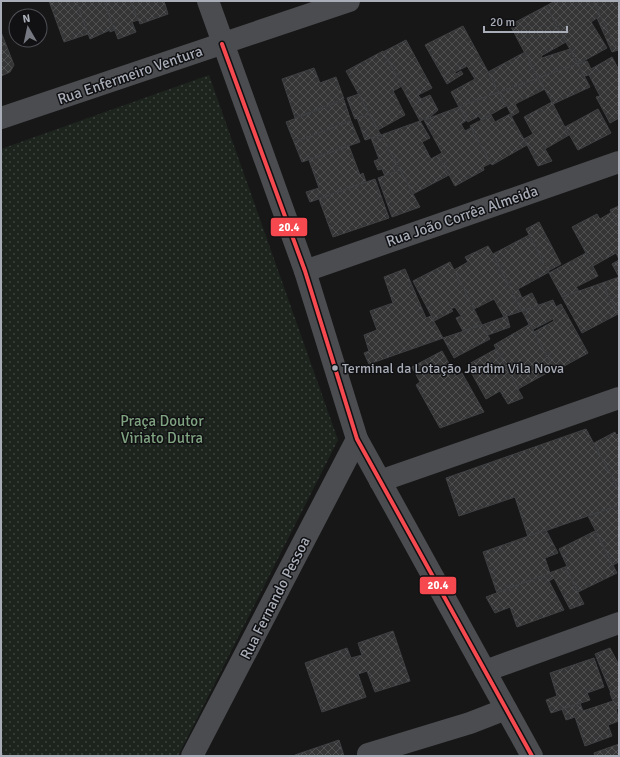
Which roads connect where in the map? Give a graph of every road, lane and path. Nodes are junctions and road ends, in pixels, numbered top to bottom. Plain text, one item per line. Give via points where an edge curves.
1 (208, 1) edge
2 (349, 1) edge
3 (222, 44) junction
4 (1, 118) edge
5 (619, 162) edge
6 (305, 271) junction
7 (619, 398) edge
8 (357, 439) junction
9 (380, 480) junction
10 (619, 623) edge
11 (485, 671) junction
12 (506, 709) junction
13 (368, 754) dead end
14 (192, 756) edge
15 (532, 756) edge

1 - 3 street
2 - 3 street, Rua Enfermeiro Ventura
3 - 4 street, Rua Enfermeiro Ventura
3 - 6 street
5 - 6 street, Rua João Corrêa Almeida
6 - 8 street
7 - 9 street
8 - 9 street
8 - 14 street, Rua Fernando Pessoa
9 - 11 street
10 - 11 street
11 - 12 street
12 - 13 street via 470,723
12 - 15 street

